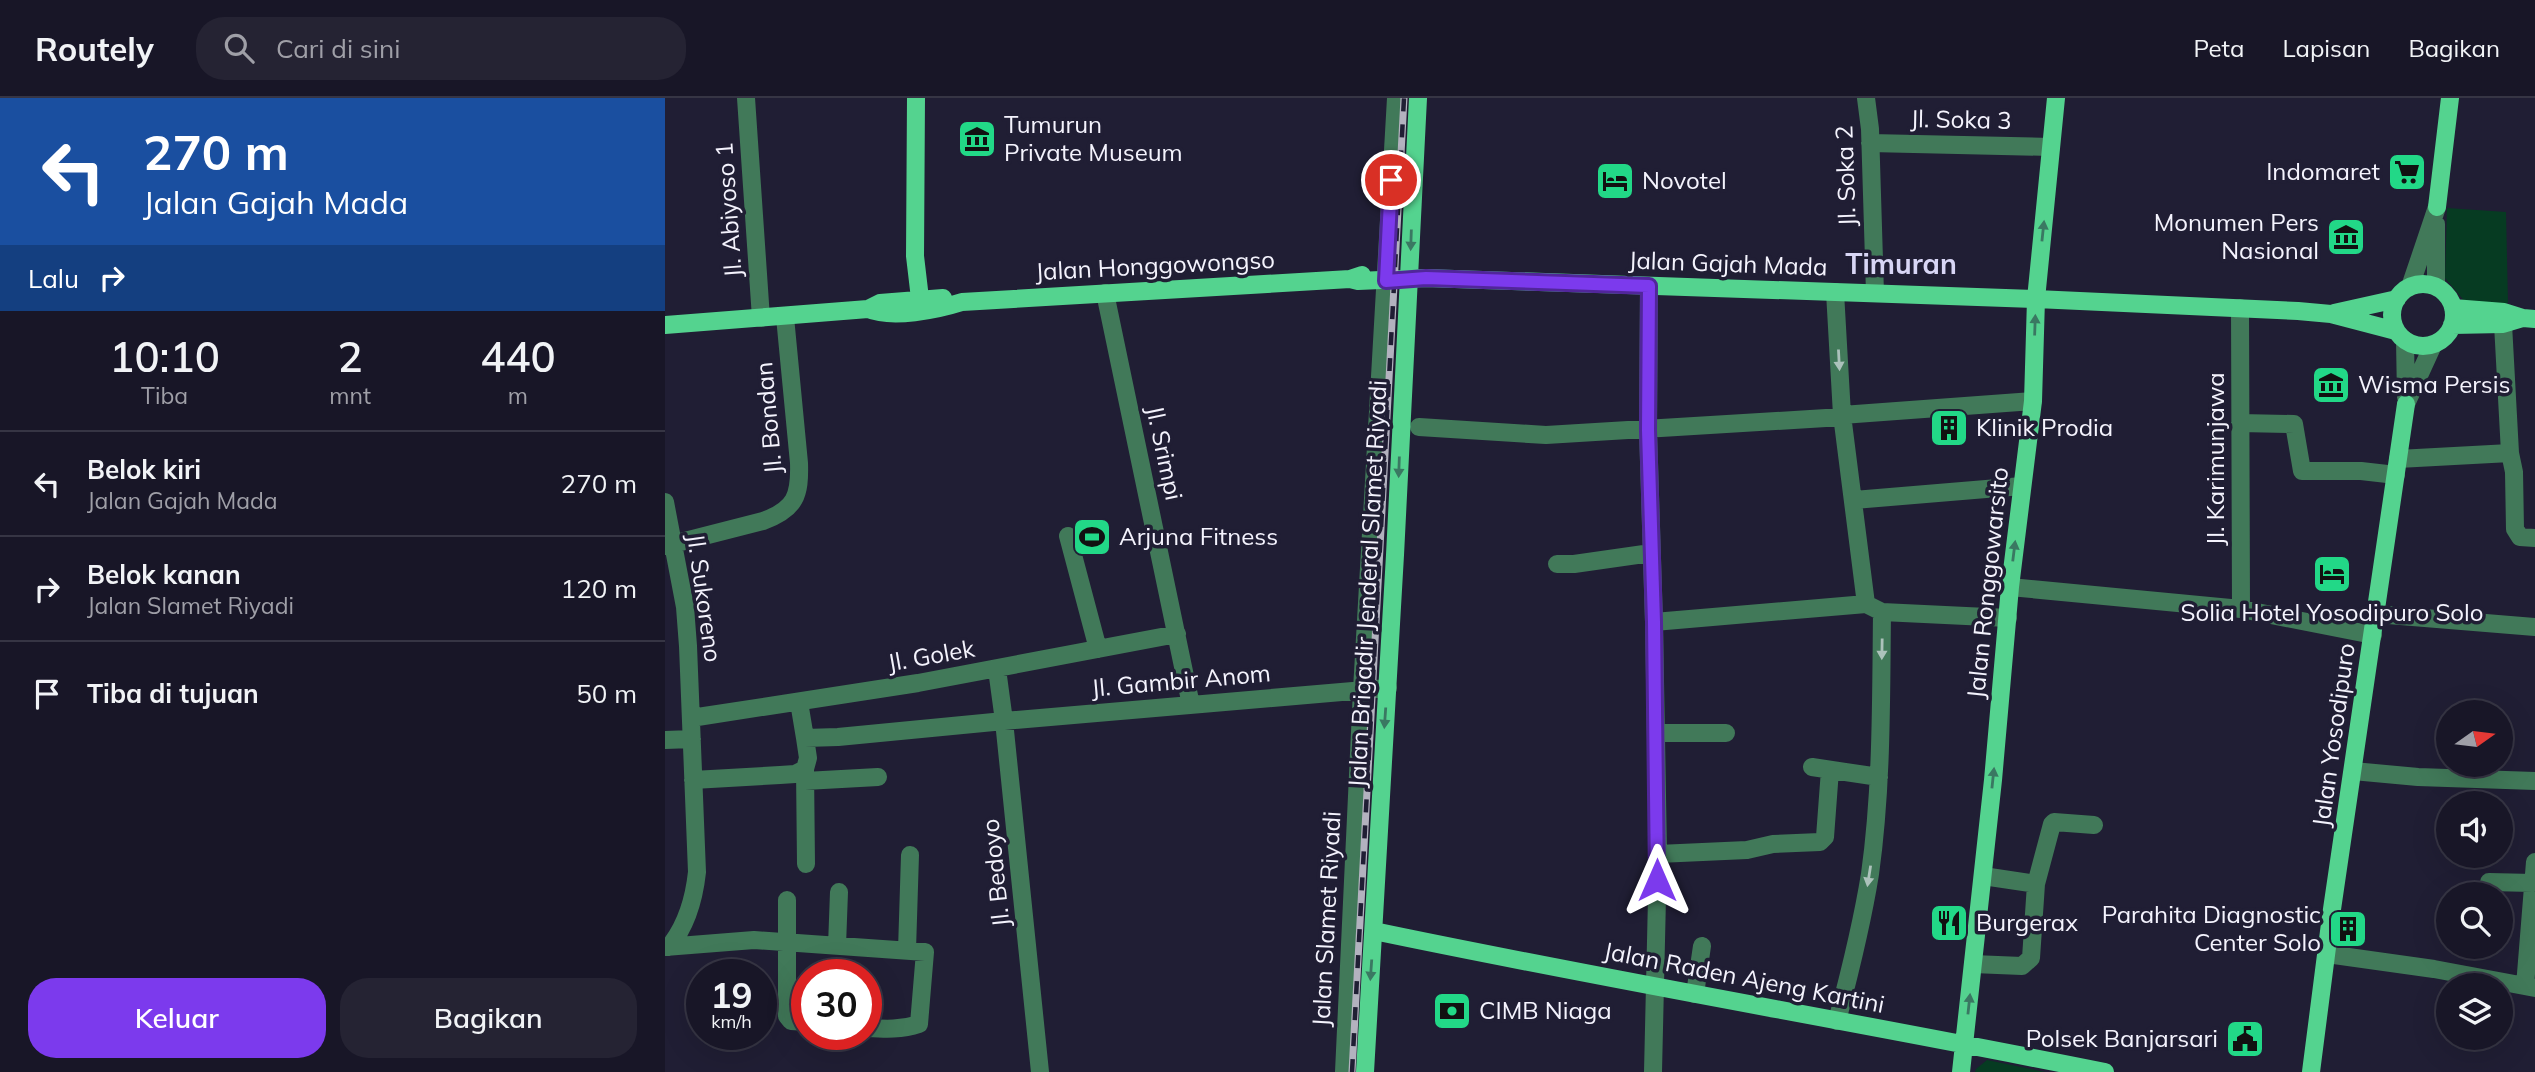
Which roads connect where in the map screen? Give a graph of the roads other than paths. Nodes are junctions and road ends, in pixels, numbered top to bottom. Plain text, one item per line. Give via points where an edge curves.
1 (746, 98) edge
2 (916, 98) edge
3 (1396, 98) edge
4 (1418, 98) edge
5 (1866, 98) edge
6 (2056, 98) edge
7 (2450, 98) edge
8 (1870, 143) junction
9 (2051, 147) junction
10 (2437, 206) junction
11 (1386, 277) junction
12 (1412, 277) junction
13 (1649, 286) junction
14 (2436, 287) junction
15 (1835, 292) junction
16 (1105, 293) junction
17 (1875, 293) junction
18 (2403, 293) junction
19 (2036, 299) junction
20 (916, 305) junction
21 (2240, 308) junction
22 (2331, 314) junction
23 (2453, 316) junction
24 (785, 317) junction
25 (761, 318) junction
26 (2529, 319) edge
27 (2503, 324) junction
28 (665, 325) edge
29 (2401, 335) junction
30 (2433, 345) junction
31 (2033, 401) junction
32 (2406, 404) junction
33 (1842, 416) junction
34 (2240, 424) junction
35 (1419, 427) dead end
36 (1648, 430) junction
37 (2510, 453) junction
38 (2397, 467) junction
39 (2022, 486) junction
40 (1854, 500) junction
41 (665, 502) edge
42 (1068, 536) dead end
43 (2535, 538) edge
44 (669, 545) edge
45 (1651, 553) junction
46 (1557, 564) dead end
47 (2010, 587) junction
48 (1866, 604) junction
49 (2241, 609) junction
50 (1882, 612) junction
51 (2376, 614) junction
52 (2008, 618) junction
53 (1654, 622) junction
54 (2535, 626) edge
55 (1177, 634) junction
56 (2373, 635) junction
57 (1098, 649) junction
58 (997, 669) junction
59 (1388, 688) junction
60 (1362, 690) junction
61 (799, 702) junction
62 (1191, 705) junction
63 (691, 718) junction
64 (1004, 720) junction
65 (1656, 733) junction
66 (1726, 733) dead end
67 (805, 738) junction
68 (692, 739) junction
69 (665, 740) edge
70 (2353, 771) junction
71 (805, 775) junction
72 (878, 777) dead end
73 (1879, 777) junction
74 (694, 780) junction
75 (2535, 781) edge
76 (2094, 825) dead end
77 (1658, 854) junction
78 (910, 855) dead end
79 (2535, 862) edge
80 (806, 864) dead end
81 (1983, 876) junction
82 (2513, 883) edge
83 (2533, 883) junction
84 (2036, 884) junction
85 (839, 892) dead end
86 (787, 900) dead end
87 (1374, 931) junction
88 (787, 942) junction
89 (837, 946) junction
90 (1702, 946) dead end
91 (667, 947) edge
92 (907, 950) junction
93 (2327, 954) junction
94 (1973, 964) junction
95 (1655, 987) junction
96 (2530, 987) edge
97 (1695, 994) junction
98 (1347, 1012) junction
99 (1368, 1014) junction
100 (791, 1021) edge
101 (1837, 1021) junction
102 (882, 1029) edge
103 (1965, 1044) junction
104 (1040, 1072) edge
105 (1344, 1072) edge
106 (1365, 1072) edge
107 (1653, 1072) edge
108 (1961, 1072) edge
109 (2105, 1072) edge
110 (2311, 1072) edge

1 - 25 street, Jl. Abiyoso 1
2 - 20 main road
3 - 11 street, Jalan Slamet Riyadi
4 -> 12 main road, Jalan Brigadir Jenderal Slamet Riyadi
5 - 8 street, Jl. Soka 2
6 - 9 main road, Jalan Ronggowarsito
7 - 10 main road
8 - 9 street, Jl. Soka 3
8 - 17 street, Jl. Soka 2
19 -> 9 main road, Jalan Ronggowarsito
10 - 14 street
10 - 18 street
11 - 12 main road, Jalan Honggowongso
11 - 16 main road, Jalan Honggowongso
11 - 60 street, Jalan Slamet Riyadi
12 - 13 main road, Jalan Gajah Mada
12 -> 59 main road, Jalan Brigadir Jenderal Slamet Riyadi
13 - 15 main road, Jalan Gajah Mada
13 - 36 street
14 - 18 main road via 2427,284
14 - 23 main road via 2449,299
15 - 17 main road, Jalan Gajah Mada
15 -> 33 street
16 - 20 main road, Jalan Honggowongso via 962,302 944,298
16 - 55 street, Jl. Srimpi
17 - 19 main road, Jalan Gajah Mada
18 - 22 main road, Jalan Gajah Mada
18 - 29 main road via 2393,309
19 - 21 main road, Jalan Gajah Mada
31 -> 19 main road, Jalan Ronggowarsito
20 - 24 main road, Jalan Honggowongso via 880,303 868,309
21 - 22 main road, Jalan Gajah Mada
21 - 34 street, Jl. Karimunjawa
22 - 29 main road, Jalan Gajah Mada
23 - 26 main road via 2504,312
23 - 27 main road
23 - 30 main road via 2445,337
24 - 25 main road, Jalan Honggowongso
24 - 44 street, Jl. Bondan via 800,485 793,504 763,521
25 - 28 main road, Jalan Honggowongso
26 - 27 main road
27 - 37 street
29 - 30 main road via 2418,346
29 - 32 street, Jalan Yosodipuro
30 - 32 street, Jalan Yosodipuro
31 - 33 street
31 - 39 main road, Jalan Ronggowarsito
32 - 38 main road, Jalan Yosodipuro
33 - 36 street
33 - 40 street
34 - 38 street via 2294,424 2302,471
34 - 49 street, Jl. Karimunjawa
35 - 36 street via 1546,435
36 - 45 street
37 - 38 street
37 - 43 street via 2515,529 2519,537
38 - 51 main road, Jalan Yosodipuro
39 - 40 street
47 -> 39 main road, Jalan Ronggowarsito
40 - 48 street
41 - 44 street, Jl. Sukoreno
42 - 57 street
44 - 63 street, Jl. Sukoreno via 685,607
45 - 46 street
45 - 53 street
47 - 49 street
47 - 52 main road, Jalan Ronggowarsito
48 - 50 street
48 - 53 street
49 - 56 street
50 - 52 street
50 -> 73 street
51 - 54 street
51 - 56 main road, Jalan Yosodipuro
81 -> 52 main road, Jalan Ronggowarsito
53 - 65 street
55 - 57 street, Jl. Golek
55 - 62 street, Jl. Srimpi
56 - 70 main road, Jalan Yosodipuro
57 - 58 street, Jl. Golek
58 - 61 street, Jl. Golek
58 - 64 street, Jl. Bedoyo
59 - 60 street, Jl. Gambir Anom
59 -> 87 main road, Jalan Brigadir Jenderal Slamet Riyadi
60 - 62 street, Jl. Gambir Anom
60 - 98 street, Jalan Slamet Riyadi
61 - 63 street, Jl. Golek
61 - 67 street
62 - 64 street, Jl. Gambir Anom
63 - 68 street, Jl. Sukoreno
64 - 67 street, Jl. Gambir Anom
64 - 104 street, Jl. Bedoyo
65 - 66 street
65 - 77 street
67 - 71 street
68 - 69 street
68 - 74 street, Jl. Sukoreno
70 - 75 street
70 - 93 main road, Jalan Yosodipuro
71 - 72 street
71 - 74 street
71 - 80 street
73 - 77 street via 1821,769 1825,836 1820,842
73 -> 101 street via 1870,874
74 - 91 street, Jl. Sukoreno via 695,894 684,923
76 - 84 street via 2052,824
77 - 95 street
78 - 92 street
79 - 83 street
81 - 84 street
81 - 94 main road, Jalan Ronggowarsito
82 - 83 street
83 - 96 street
84 - 94 street via 2027,964
85 - 89 street
86 - 88 street
87 - 95 main road, Jalan Raden Ajeng Kartini
87 -> 99 main road, Jalan Brigadir Jenderal Slamet Riyadi
88 - 89 street
88 - 91 street via 737,940
88 - 100 street
89 - 92 street
90 - 97 street
92 - 102 street via 926,954 919,1024
93 - 96 street
93 - 110 main road, Jalan Yosodipuro
103 -> 94 main road, Jalan Ronggowarsito
95 - 97 main road, Jalan Raden Ajeng Kartini
95 - 107 street
97 - 101 main road, Jalan Raden Ajeng Kartini
98 - 99 street
98 - 105 street, Jalan Slamet Riyadi
99 - 106 main road, Jalan Brigadir Jenderal Slamet Riyadi
101 - 103 main road, Jalan Raden Ajeng Kartini
103 - 108 main road, Jalan Ronggowarsito
103 - 109 main road, Jalan Raden Ajeng Kartini

